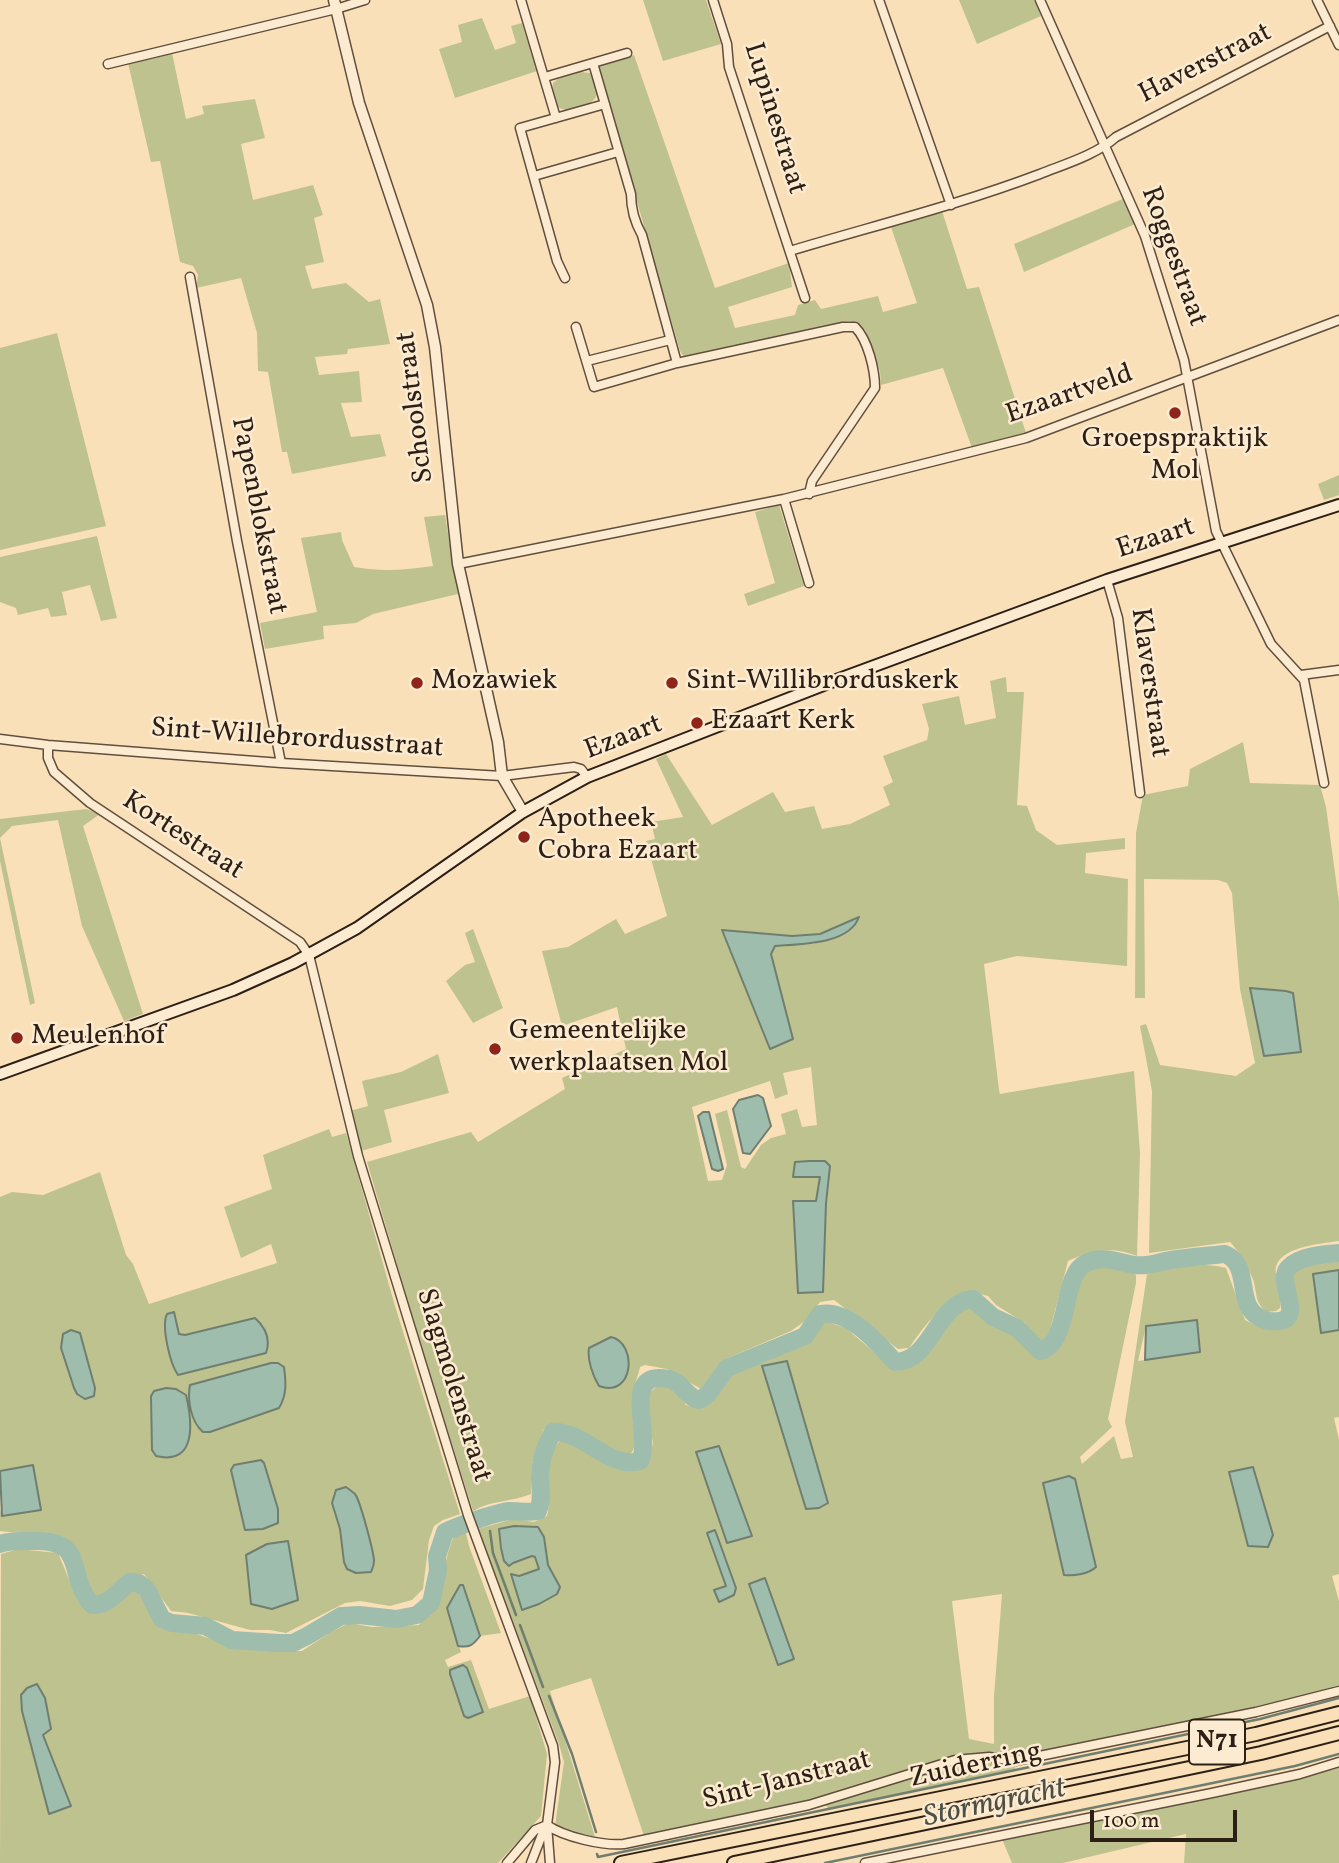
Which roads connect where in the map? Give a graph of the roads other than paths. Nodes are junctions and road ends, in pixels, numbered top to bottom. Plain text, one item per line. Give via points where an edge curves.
1 (365, 0) edge
2 (521, 0) edge
3 (713, 0) edge
4 (879, 0) edge
5 (1040, 0) edge
6 (1317, 0) edge
7 (335, 5) edge
8 (1330, 26) junction
9 (1339, 45) edge
10 (627, 53) dead end
11 (593, 63) junction
12 (108, 64) dead end
13 (545, 77) junction
14 (605, 104) junction
15 (555, 118) junction
16 (1106, 147) junction
17 (618, 152) junction
18 (534, 176) junction
19 (951, 205) junction
20 (790, 251) junction
21 (190, 277) dead end
22 (565, 278) dead end
23 (805, 298) dead end
24 (1339, 320) edge
25 (576, 327) dead end
26 (670, 340) junction
27 (587, 361) junction
28 (677, 363) junction
29 (1188, 378) junction
30 (809, 494) junction
31 (784, 499) junction
32 (1339, 505) edge
33 (1222, 543) junction
34 (458, 565) junction
35 (1107, 580) junction
36 (809, 583) dead end
37 (1339, 670) edge
38 (1301, 675) junction
39 (0, 738) edge
40 (48, 745) junction
41 (281, 763) junction
42 (502, 776) junction
43 (587, 777) junction
44 (1324, 783) dead end
45 (1140, 793) dead end
46 (523, 812) junction
47 (309, 955) junction
48 (0, 1074) edge
49 (1339, 1691) edge
50 (1339, 1713) edge
51 (1339, 1733) edge
52 (1339, 1762) edge
53 (547, 1825) junction
54 (507, 1863) edge
55 (531, 1863) edge
56 (550, 1863) edge
57 (621, 1863) edge
58 (734, 1863) edge
59 (865, 1863) edge

1 - 7 street
2 - 13 street
3 - 20 street, Lupinestraat via 729,67
4 - 19 street
5 - 16 street, Roggestraat
6 - 8 street
7 - 12 street
7 - 34 street, Schoolstraat via 359,103 427,304
8 - 9 street
8 - 16 street, Haverstraat via 1116,137
10 - 11 street
11 - 13 street
11 - 14 street
13 - 15 street
14 - 15 street
14 - 17 street
15 - 18 street via 520,128
16 - 19 street, Haverstraat
16 - 29 street, Roggestraat via 1145,236
17 - 18 street
17 - 26 street
18 - 22 street via 556,261
19 - 20 street, Haverstraat
20 - 23 street, Lupinestraat
21 - 41 street, Papenblokstraat
24 - 29 street, Ezaartveld
25 - 27 street
26 - 27 street
26 - 28 street
27 - 28 street via 594,387
28 - 30 street via 843,327 855,327 862,333 875,380 872,394 812,481
29 - 30 street, Ezaartveld via 1026,438
29 - 33 street, Roggestraat
30 - 31 street, Ezaartveld
31 - 34 street, Ezaartveld
31 - 36 street
32 - 33 main road, Ezaart
33 - 35 main road, Ezaart
33 - 38 street, Roggestraat via 1271,643
34 - 42 street, Schoolstraat
35 - 43 main road, Ezaart
35 - 45 street, Klaverstraat via 1122,638
37 - 38 street
38 - 44 street
39 - 40 street, Sint-Willebrordusstraat
40 - 41 street, Sint-Willebrordusstraat
40 - 47 street, Kortestraat via 54,772 90,803 300,943
41 - 42 street, Sint-Willebrordusstraat
42 - 43 street, Sint-Willebrordusstraat via 574,767
42 - 46 street, Schoolstraat
43 - 46 main road, Ezaart
46 - 47 main road, Ezaart via 357,928
47 - 48 main road, Ezaart via 233,990
47 - 53 street, Slagmolenstraat via 358,1156 468,1515 553,1746
49 - 53 street, Sint-Janstraat via 1028,1759 955,1760 809,1805 624,1844 604,1844
50 - 57 highway, Zuiderring / N71 via 1256,1734
51 - 58 highway, Zuiderring / N71
52 - 59 street
53 - 54 street via 535,1830
53 - 55 street, Slagmolenstraat
53 - 56 street, Slagmolenstraat

